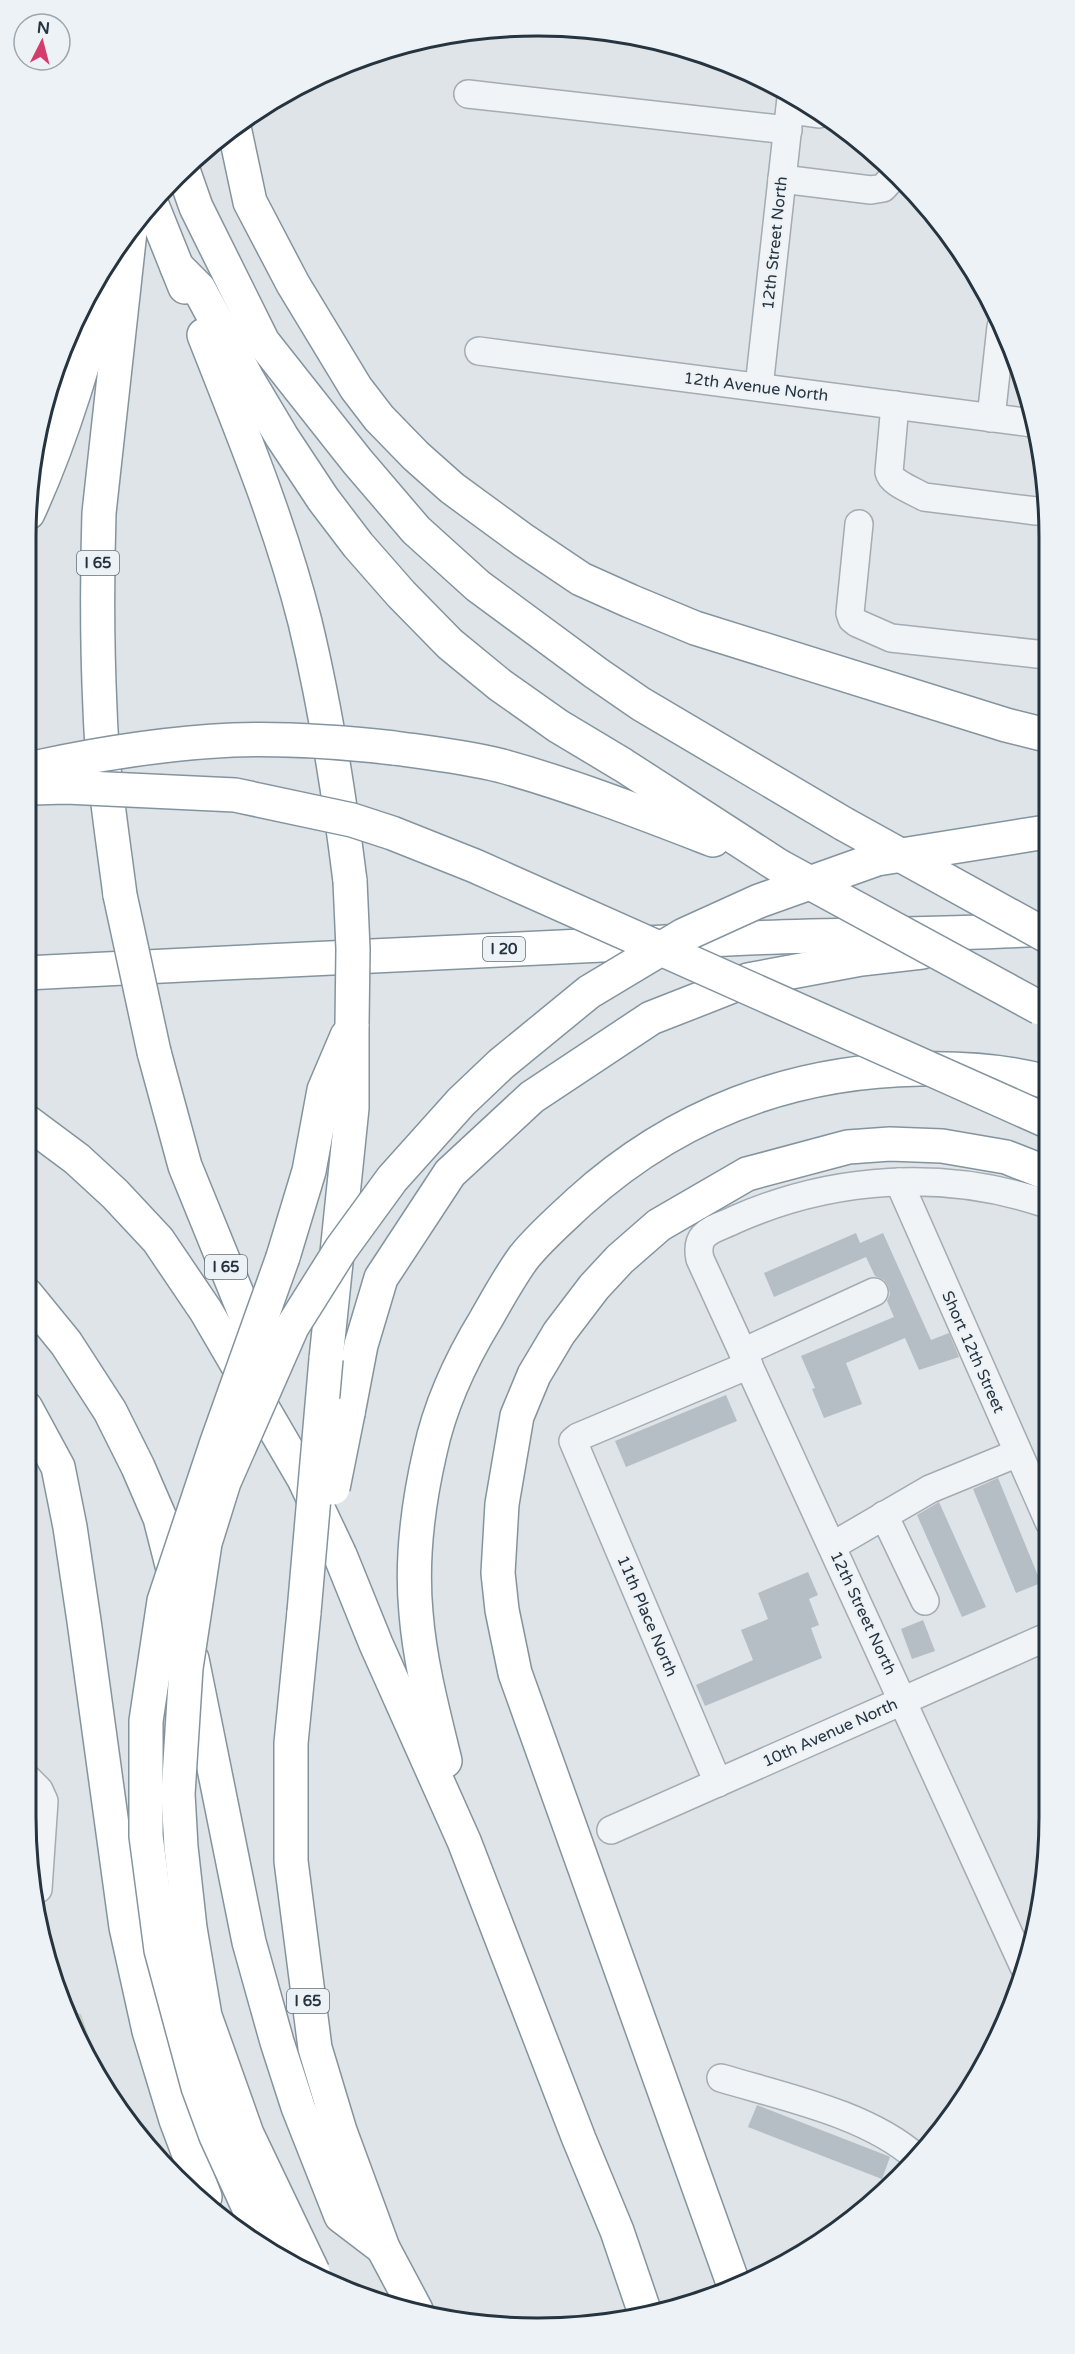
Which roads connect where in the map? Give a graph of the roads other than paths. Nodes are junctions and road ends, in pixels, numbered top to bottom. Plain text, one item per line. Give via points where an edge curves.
1 (468, 94) dead end
2 (790, 113) edge
3 (236, 137) edge
4 (782, 179) junction
5 (186, 180) edge
6 (890, 181) edge
7 (155, 213) edge
8 (128, 249) edge
9 (177, 267) junction
10 (105, 284) edge
11 (999, 342) edge
12 (479, 351) dead end
13 (759, 387) junction
14 (895, 405) junction
15 (991, 418) junction
16 (1025, 422) edge
17 (39, 487) edge
18 (1036, 511) dead end
19 (859, 524) dead end
20 (1039, 654) edge
21 (1006, 726) junction
22 (1039, 733) edge
23 (1039, 740) edge
24 (36, 773) edge
25 (36, 777) edge
26 (1039, 833) edge
27 (779, 866) junction
28 (1039, 929) edge
29 (983, 932) junction
30 (1039, 934) edge
31 (1039, 938) edge
32 (1039, 940) edge
33 (36, 972) edge
34 (1039, 1008) edge
35 (352, 1024) junction
36 (1039, 1081) edge
37 (1039, 1116) edge
38 (36, 1128) edge
39 (1039, 1170) edge
40 (898, 1182) junction
41 (1039, 1202) edge
42 (874, 1292) dead end
43 (36, 1306) edge
44 (746, 1359) junction
45 (36, 1426) edge
46 (1018, 1454) junction
47 (304, 1479) junction
48 (1039, 1502) edge
49 (884, 1515) junction
50 (832, 1546) junction
51 (925, 1601) dead end
52 (304, 1612) junction
53 (1039, 1640) edge
54 (904, 1701) junction
55 (718, 1783) junction
56 (36, 1787) edge
57 (611, 1830) dead end
58 (464, 1841) junction
59 (39, 1872) edge
60 (1019, 1956) edge
61 (721, 2078) dead end
62 (910, 2152) edge
63 (202, 2189) edge
64 (261, 2234) edge
65 (383, 2248) junction
66 (308, 2262) edge
67 (732, 2279) edge
68 (412, 2302) edge
69 (643, 2306) edge

1 - 2 street
2 - 4 street, 12th Street North
3 - 21 highway via 250,202 293,284 351,380 379,418 452,488 581,579 641,605 695,628
4 - 6 street via 871,190 883,189
4 - 13 street, 12th Street North
5 - 30 highway, bridge via 263,342 357,461 446,559 544,636 641,704
7 - 9 highway, I 65
8 - 47 highway, I 65, bridge via 99,513 98,560 100,711 120,895 154,1052 186,1166 263,1356
9 - 27 highway via 199,289 271,418 323,499 358,545 450,644 558,726
9 - 35 highway, I 65, bridge via 282,544 327,716 350,881
10 - 17 highway via 80,375
11 - 15 street
12 - 13 street, 12th Avenue North
13 - 14 street, 12th Avenue North
14 - 15 street, 12th Avenue North
14 - 18 street via 889,472 894,482 924,497
15 - 16 street, 12th Avenue North
19 - 20 street via 850,598 852,619 891,638
21 - 22 highway
21 - 23 highway
24 - 27 highway, bridge via 133,749 232,740 334,742 394,748 500,766 560,784 625,805
25 - 37 highway, bridge via 66,787 235,795 392,833
26 - 66 highway, bridge via 877,859 759,901 684,935 589,992 460,1102 392,1179 291,1327 224,1482 206,1543 186,1668 178,1794 190,1928 205,2016 247,2134
27 - 34 highway, bridge
28 - 29 highway
29 - 31 highway, I 20
29 - 33 highway, I 20 via 827,935
32 - 52 highway, bridge via 861,959 748,980 651,1018 532,1096 450,1173 381,1278 362,1345
35 - 52 highway, I 65, bridge via 352,1108
35 - 64 highway, bridge via 324,1090 309,1171 283,1257 164,1600 146,1721 146,1836 161,1950 198,2087
36 - 58 highway via 944,1068 896,1069 798,1083 743,1101 695,1120 607,1177 525,1256 467,1351 446,1400 430,1450 419,1509 416,1613 428,1690
38 - 47 highway via 77,1159 158,1240 206,1311
39 - 67 highway via 1006,1157 942,1146 890,1144 848,1146 747,1174 659,1225 620,1259 559,1333 534,1375 517,1416 502,1504 498,1573 515,1673
40 - 41 street via 974,1186
40 - 44 street, 12th Street North via 824,1190 759,1209 703,1235 698,1245 700,1258
40 - 46 street, Short 12th Street
42 - 44 street
43 - 65 highway via 66,1343 110,1411 160,1518 249,1942 277,2042 341,2216
44 - 50 street, 12th Street North
44 - 55 street, 11th Place North via 573,1442
45 - 63 highway via 58,1467 70,1527 126,1927 149,2031
46 - 48 street, Short 12th Street
46 - 49 street via 930,1489
47 - 58 highway, I 65
49 - 50 street
49 - 51 street
50 - 54 street, 12th Street North
52 - 65 highway, I 65 via 291,1743 291,1861 305,1975 315,2048 340,2131
53 - 54 street, 10th Avenue North
54 - 55 street, 10th Avenue North
54 - 60 street, 12th Street North
55 - 57 street, 10th Avenue North
56 - 59 street via 44,1801
58 - 69 highway, I 65 via 617,2231
61 - 62 street via 820,2107 898,2141
65 - 68 highway, I 65

